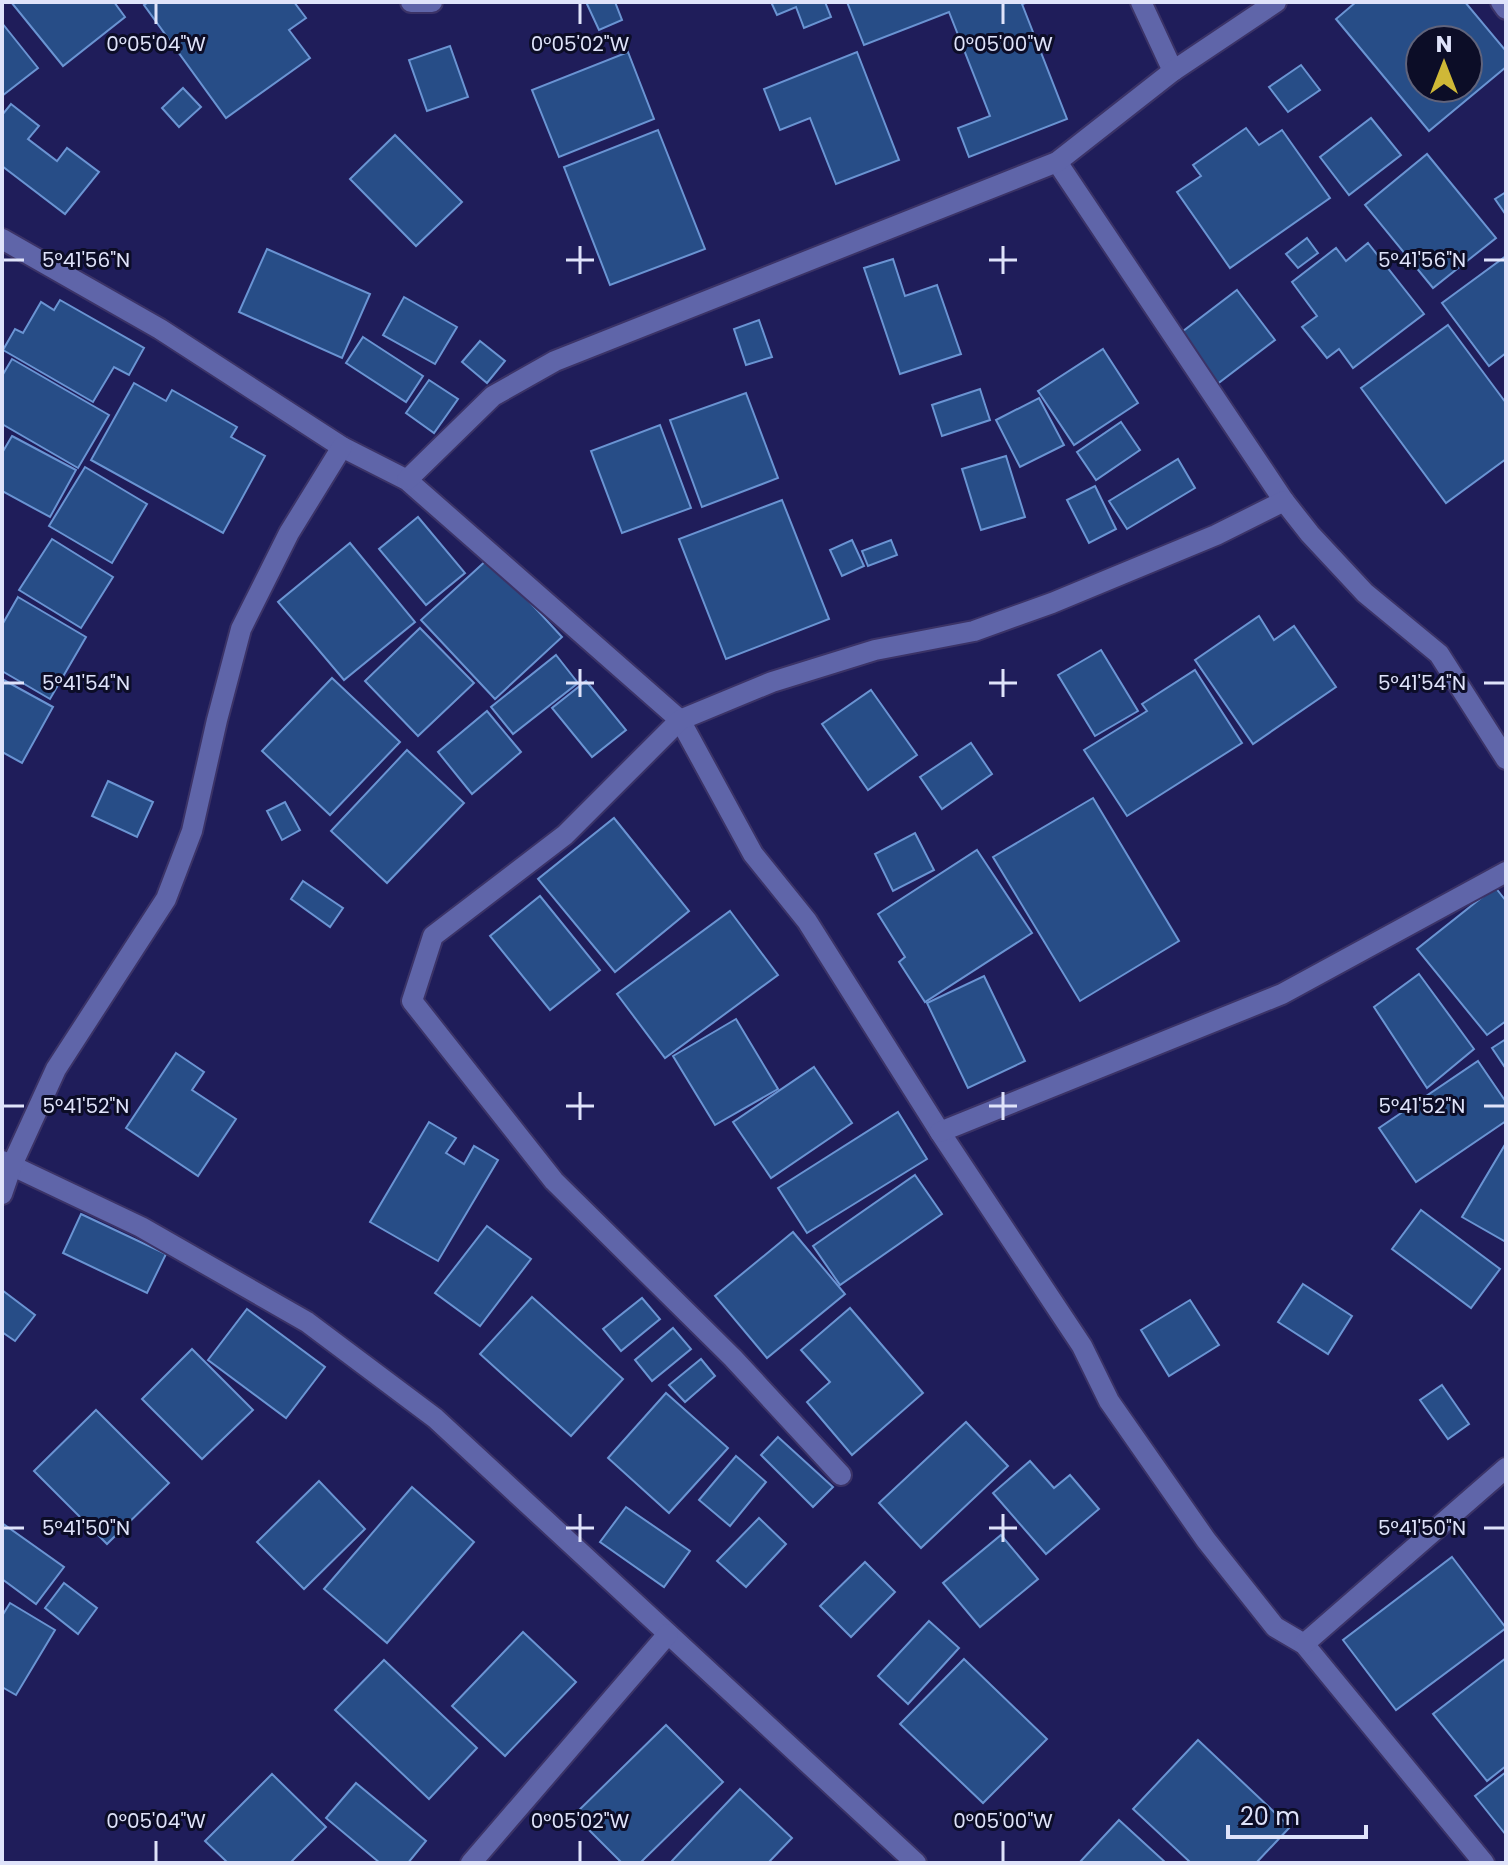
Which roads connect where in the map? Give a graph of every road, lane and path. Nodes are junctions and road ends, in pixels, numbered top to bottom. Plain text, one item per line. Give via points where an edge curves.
1 (411, 2) edge
2 (432, 2) edge
3 (1141, 2) edge
4 (1276, 2) edge
5 (1501, 2) edge
6 (1506, 9) edge
7 (1173, 71) junction
8 (1057, 162) junction
9 (2, 239) edge
10 (342, 447) junction
11 (407, 480) junction
12 (1284, 501) junction
13 (680, 720) junction
14 (1506, 759) edge
15 (1506, 872) edge
16 (940, 1132) junction
17 (7, 1163) edge
18 (2, 1194) edge
19 (1506, 1468) edge
20 (841, 1475) dead end
21 (668, 1634) junction
22 (1304, 1644) junction
23 (471, 1863) edge
24 (916, 1863) edge
25 (1484, 1863) edge

1 - 2 street
3 - 7 street
4 - 7 street
5 - 6 street
7 - 8 street
8 - 11 street via 555,361 493,396
8 - 12 street
9 - 10 street via 160,329
10 - 11 street
10 - 17 street via 289,533 241,629 192,831 166,899 56,1069
11 - 13 street
12 - 13 street via 1052,603 974,631 875,650 772,682
12 - 14 street via 1365,593 1439,654
13 - 16 street via 753,854 807,921
13 - 20 street via 565,835 433,936 412,1001 554,1181 733,1358
15 - 16 street via 1282,994
16 - 22 street via 1082,1346 1109,1401 1206,1540 1275,1627
17 - 18 street
17 - 21 street via 141,1227 307,1322 435,1418
19 - 22 street
21 - 23 street
21 - 24 street
22 - 25 street

